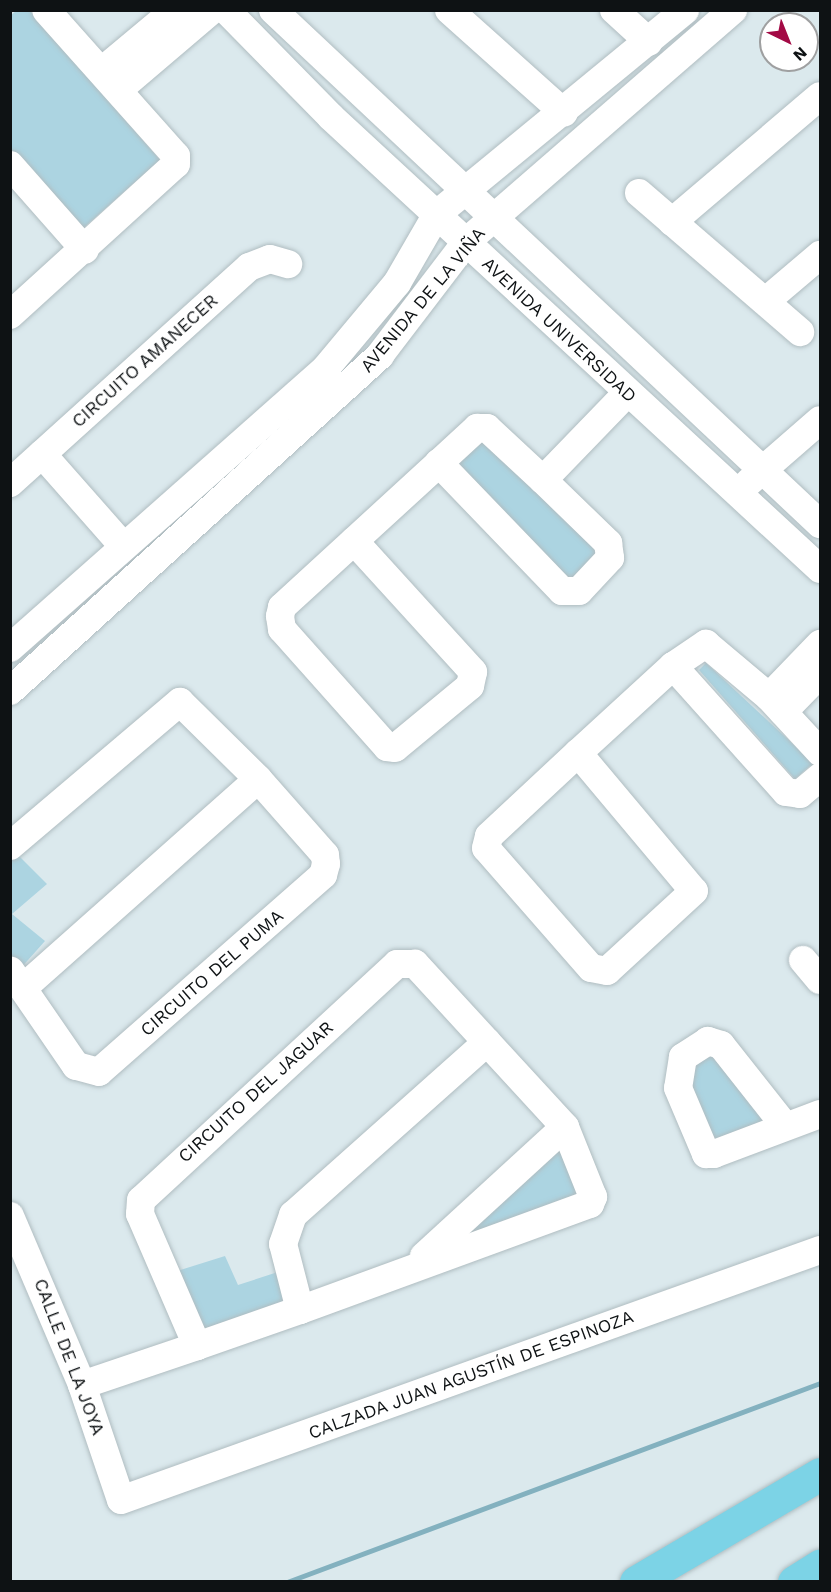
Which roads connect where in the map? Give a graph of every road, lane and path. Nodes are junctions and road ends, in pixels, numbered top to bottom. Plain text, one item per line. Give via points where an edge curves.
1 (46, 10) edge
2 (175, 10) edge
3 (212, 10) edge
4 (226, 10) edge
5 (273, 10) edge
6 (449, 10) edge
7 (614, 10) edge
8 (685, 10) edge
9 (733, 10) edge
10 (649, 42) junction
11 (110, 80) junction
12 (820, 96) edge
13 (564, 113) junction
14 (10, 165) edge
15 (464, 193) junction
16 (639, 193) dead end
17 (437, 214) junction
18 (491, 218) junction
19 (672, 222) junction
20 (466, 242) junction
21 (85, 250) junction
22 (820, 255) edge
23 (288, 264) dead end
24 (767, 300) junction
25 (10, 315) edge
26 (800, 332) dead end
27 (627, 394) junction
28 (820, 420) edge
29 (42, 454) junction
30 (439, 463) junction
31 (764, 470) junction
32 (543, 480) junction
33 (10, 483) edge
34 (190, 488) junction
35 (739, 492) junction
36 (210, 511) junction
37 (820, 524) edge
38 (354, 541) junction
39 (123, 546) junction
40 (820, 568) edge
41 (15, 644) edge
42 (820, 644) edge
43 (43, 663) junction
44 (673, 666) junction
45 (820, 674) edge
46 (10, 691) edge
47 (776, 705) junction
48 (820, 752) edge
49 (578, 753) junction
50 (820, 777) edge
51 (258, 779) junction
52 (10, 846) edge
53 (17, 979) edge
54 (487, 1042) junction
55 (820, 1113) edge
56 (785, 1126) dead end
57 (565, 1127) junction
58 (10, 1216) edge
59 (820, 1250) edge
60 (416, 1263) junction
61 (300, 1310) junction
62 (197, 1346) junction
63 (81, 1385) junction
64 (820, 1474) edge
65 (121, 1500) joint
66 (820, 1566) edge
67 (636, 1581) edge
68 (794, 1581) edge

1 - 11 street
2 - 11 street
3 - 11 street
4 - 17 street, AVENIDA UNIVERSIDAD
5 - 15 street, AVENIDA UNIVERSIDAD
6 - 13 street
7 - 10 street
8 - 10 street, AVENIDA DE LA VIÑA
9 - 18 street, AVENIDA DE LA VIÑA
10 - 13 street, AVENIDA DE LA VIÑA
11 - 21 street via 176,156 176,164
12 - 19 street
13 - 15 street, AVENIDA DE LA VIÑA
14 - 21 street
15 - 17 street, AVENIDA DE LA VIÑA
15 - 18 street, AVENIDA UNIVERSIDAD
16 - 19 street
17 - 20 street, AVENIDA UNIVERSIDAD
17 - 34 street, AVENIDA DE LA VIÑA via 364,328
18 - 20 street, AVENIDA DE LA VIÑA
18 - 31 street, AVENIDA UNIVERSIDAD
19 - 24 street
20 - 27 street, AVENIDA UNIVERSIDAD
20 - 36 street, AVENIDA DE LA VIÑA via 380,356
21 - 25 street
22 - 24 street
23 - 29 street, CIRCUITO AMANECER via 270,260 249,267
24 - 26 street
27 - 32 street
27 - 35 street, AVENIDA UNIVERSIDAD
28 - 31 street
29 - 33 street, CIRCUITO AMANECER
29 - 39 street
30 - 32 street via 483,427
30 - 32 street via 562,591 579,591 612,550
30 - 38 street
31 - 35 street
31 - 37 street, AVENIDA UNIVERSIDAD
34 - 36 street
34 - 39 street, AVENIDA DE LA VIÑA
35 - 40 street, AVENIDA UNIVERSIDAD
36 - 43 street, AVENIDA DE LA VIÑA
38 - 38 street via 282,607 280,623 387,747 395,748 470,686 473,672
39 - 41 street, AVENIDA DE LA VIÑA
41 - 43 street
42 - 47 street
43 - 46 street, AVENIDA DE LA VIÑA
44 - 47 street via 697,647 715,646
44 - 49 street
44 - 50 street via 786,792 800,794
45 - 47 street
47 - 48 street
49 - 49 street via 486,842 591,968 607,971 694,891
51 - 52 street, CIRCUITO DEL PUMA via 187,704 174,703
51 - 53 street, CIRCUITO DEL PUMA
51 - 53 street, CIRCUITO DEL PUMA via 325,855 323,875 99,1072 76,1066
54 - 57 street, CIRCUITO DEL JAGUAR
54 - 61 street via 293,1215 283,1244
54 - 62 street, CIRCUITO DEL JAGUAR via 415,964 397,964 151,1187 140,1214
55 - 56 street
57 - 60 street, CIRCUITO DEL JAGUAR
57 - 60 street, CIRCUITO DEL JAGUAR via 593,1197 590,1204
58 - 63 street, CALLE DE LA JOYA
59 - 65 street, CALZADA JUAN AGUSTÍN DE ESPINOZA
60 - 61 street, CIRCUITO DEL JAGUAR
61 - 62 street, CIRCUITO DEL JAGUAR
62 - 63 street, CIRCUITO DEL JAGUAR
63 - 65 street, CALLE DE LA JOYA
64 - 67 main road
66 - 68 main road

